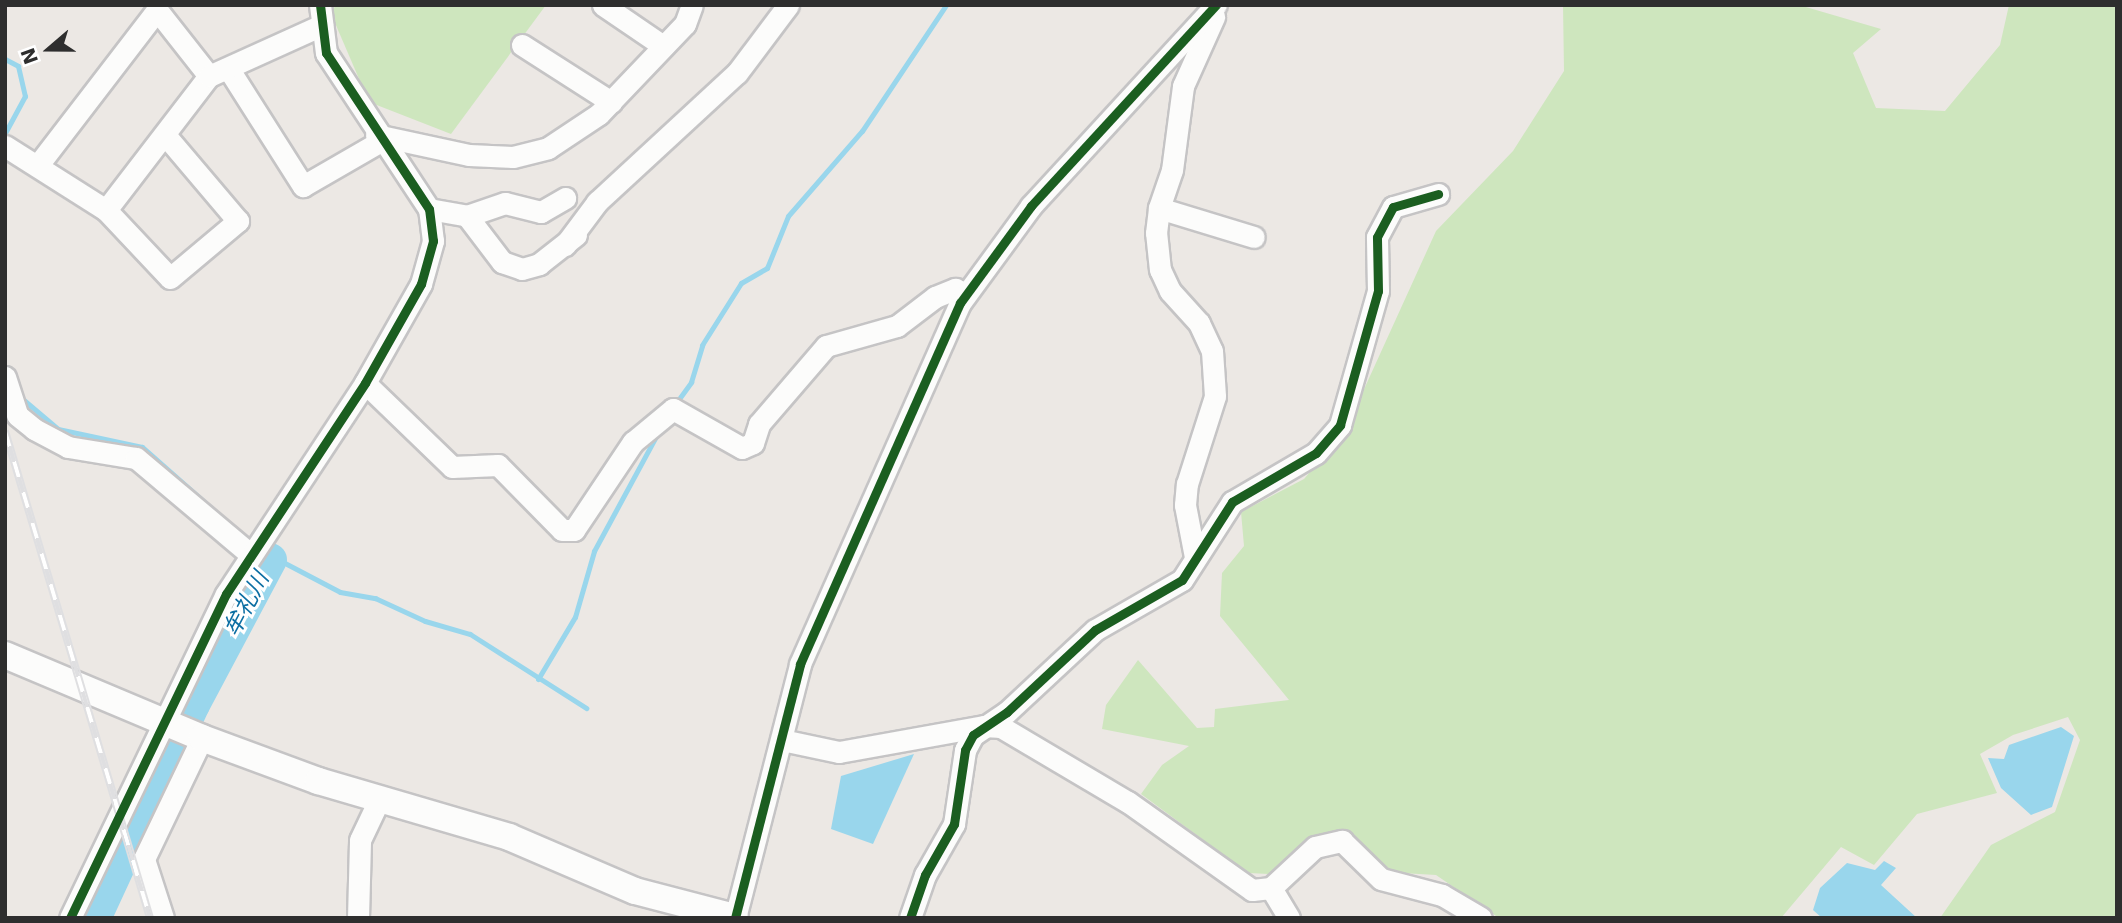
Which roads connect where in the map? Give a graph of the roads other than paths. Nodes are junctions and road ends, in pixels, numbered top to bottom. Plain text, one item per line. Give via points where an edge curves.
1 (603, 5) edge
2 (692, 5) edge
3 (788, 5) edge
4 (1217, 5) edge
5 (321, 15) edge
6 (522, 45) dead end
7 (663, 47) junction
8 (219, 72) junction
9 (611, 102) junction
10 (165, 135) junction
11 (379, 138) junction
12 (6, 147) edge
13 (38, 165) junction
14 (636, 183) dead end
15 (1438, 194) dead end
16 (565, 198) dead end
17 (1159, 208) junction
18 (429, 209) junction
19 (106, 210) junction
20 (467, 216) junction
21 (1254, 237) dead end
22 (565, 245) junction
23 (966, 294) junction
24 (5, 377) edge
25 (365, 383) junction
26 (251, 555) junction
27 (1195, 556) junction
28 (5, 655) edge
29 (164, 722) junction
30 (984, 726) junction
31 (200, 737) junction
32 (782, 740) junction
33 (379, 800) junction
34 (1270, 888) junction
35 (738, 916) edge
36 (70, 918) edge
37 (163, 918) edge
38 (358, 918) edge
39 (910, 918) edge
40 (1289, 918) edge
41 (1481, 918) edge

1 - 7 street
2 - 7 street via 685,24
3 - 22 street via 737,73 597,202
4 - 17 street via 1183,86 1172,170
4 - 23 street via 1031,206
5 - 8 street
5 - 11 street via 326,53
6 - 9 street
7 - 9 street
8 - 10 street
8 - 11 street via 303,186
8 - 13 street via 157,10
9 - 11 street via 548,148 513,157 469,155
10 - 19 street
10 - 19 street via 238,221 170,278
11 - 18 street
12 - 13 street
13 - 19 street
14 - 22 street
15 - 27 street via 1392,206 1377,237 1378,291 1340,425 1316,453 1231,502
16 - 20 street via 541,212 505,203
17 - 21 street
17 - 27 street via 1160,270 1170,291 1199,323 1212,351 1215,396 1186,494
18 - 20 street
18 - 25 street via 433,242 421,284
20 - 22 street via 502,262 522,269 539,264
23 - 25 street via 955,289 934,297 897,326 825,346 759,424 752,443 742,448 673,409 633,442 574,530 562,530 498,465 452,467
23 - 32 street via 935,352 800,664
24 - 26 street via 17,415 34,429 68,447 136,458
25 - 26 street
26 - 29 street via 226,594
27 - 30 street via 1182,580 1096,631 1007,712
28 - 29 street
29 - 31 street
29 - 36 street
30 - 32 street via 839,752
30 - 34 street via 1001,727 1128,803 1236,883 1252,890
30 - 39 street via 972,735 965,750 954,824 925,875
31 - 33 street
31 - 37 street via 144,859
32 - 35 street
33 - 35 street via 509,836 635,891
33 - 38 street via 360,841
34 - 40 street
34 - 41 street via 1315,847 1342,841 1381,879 1442,895

